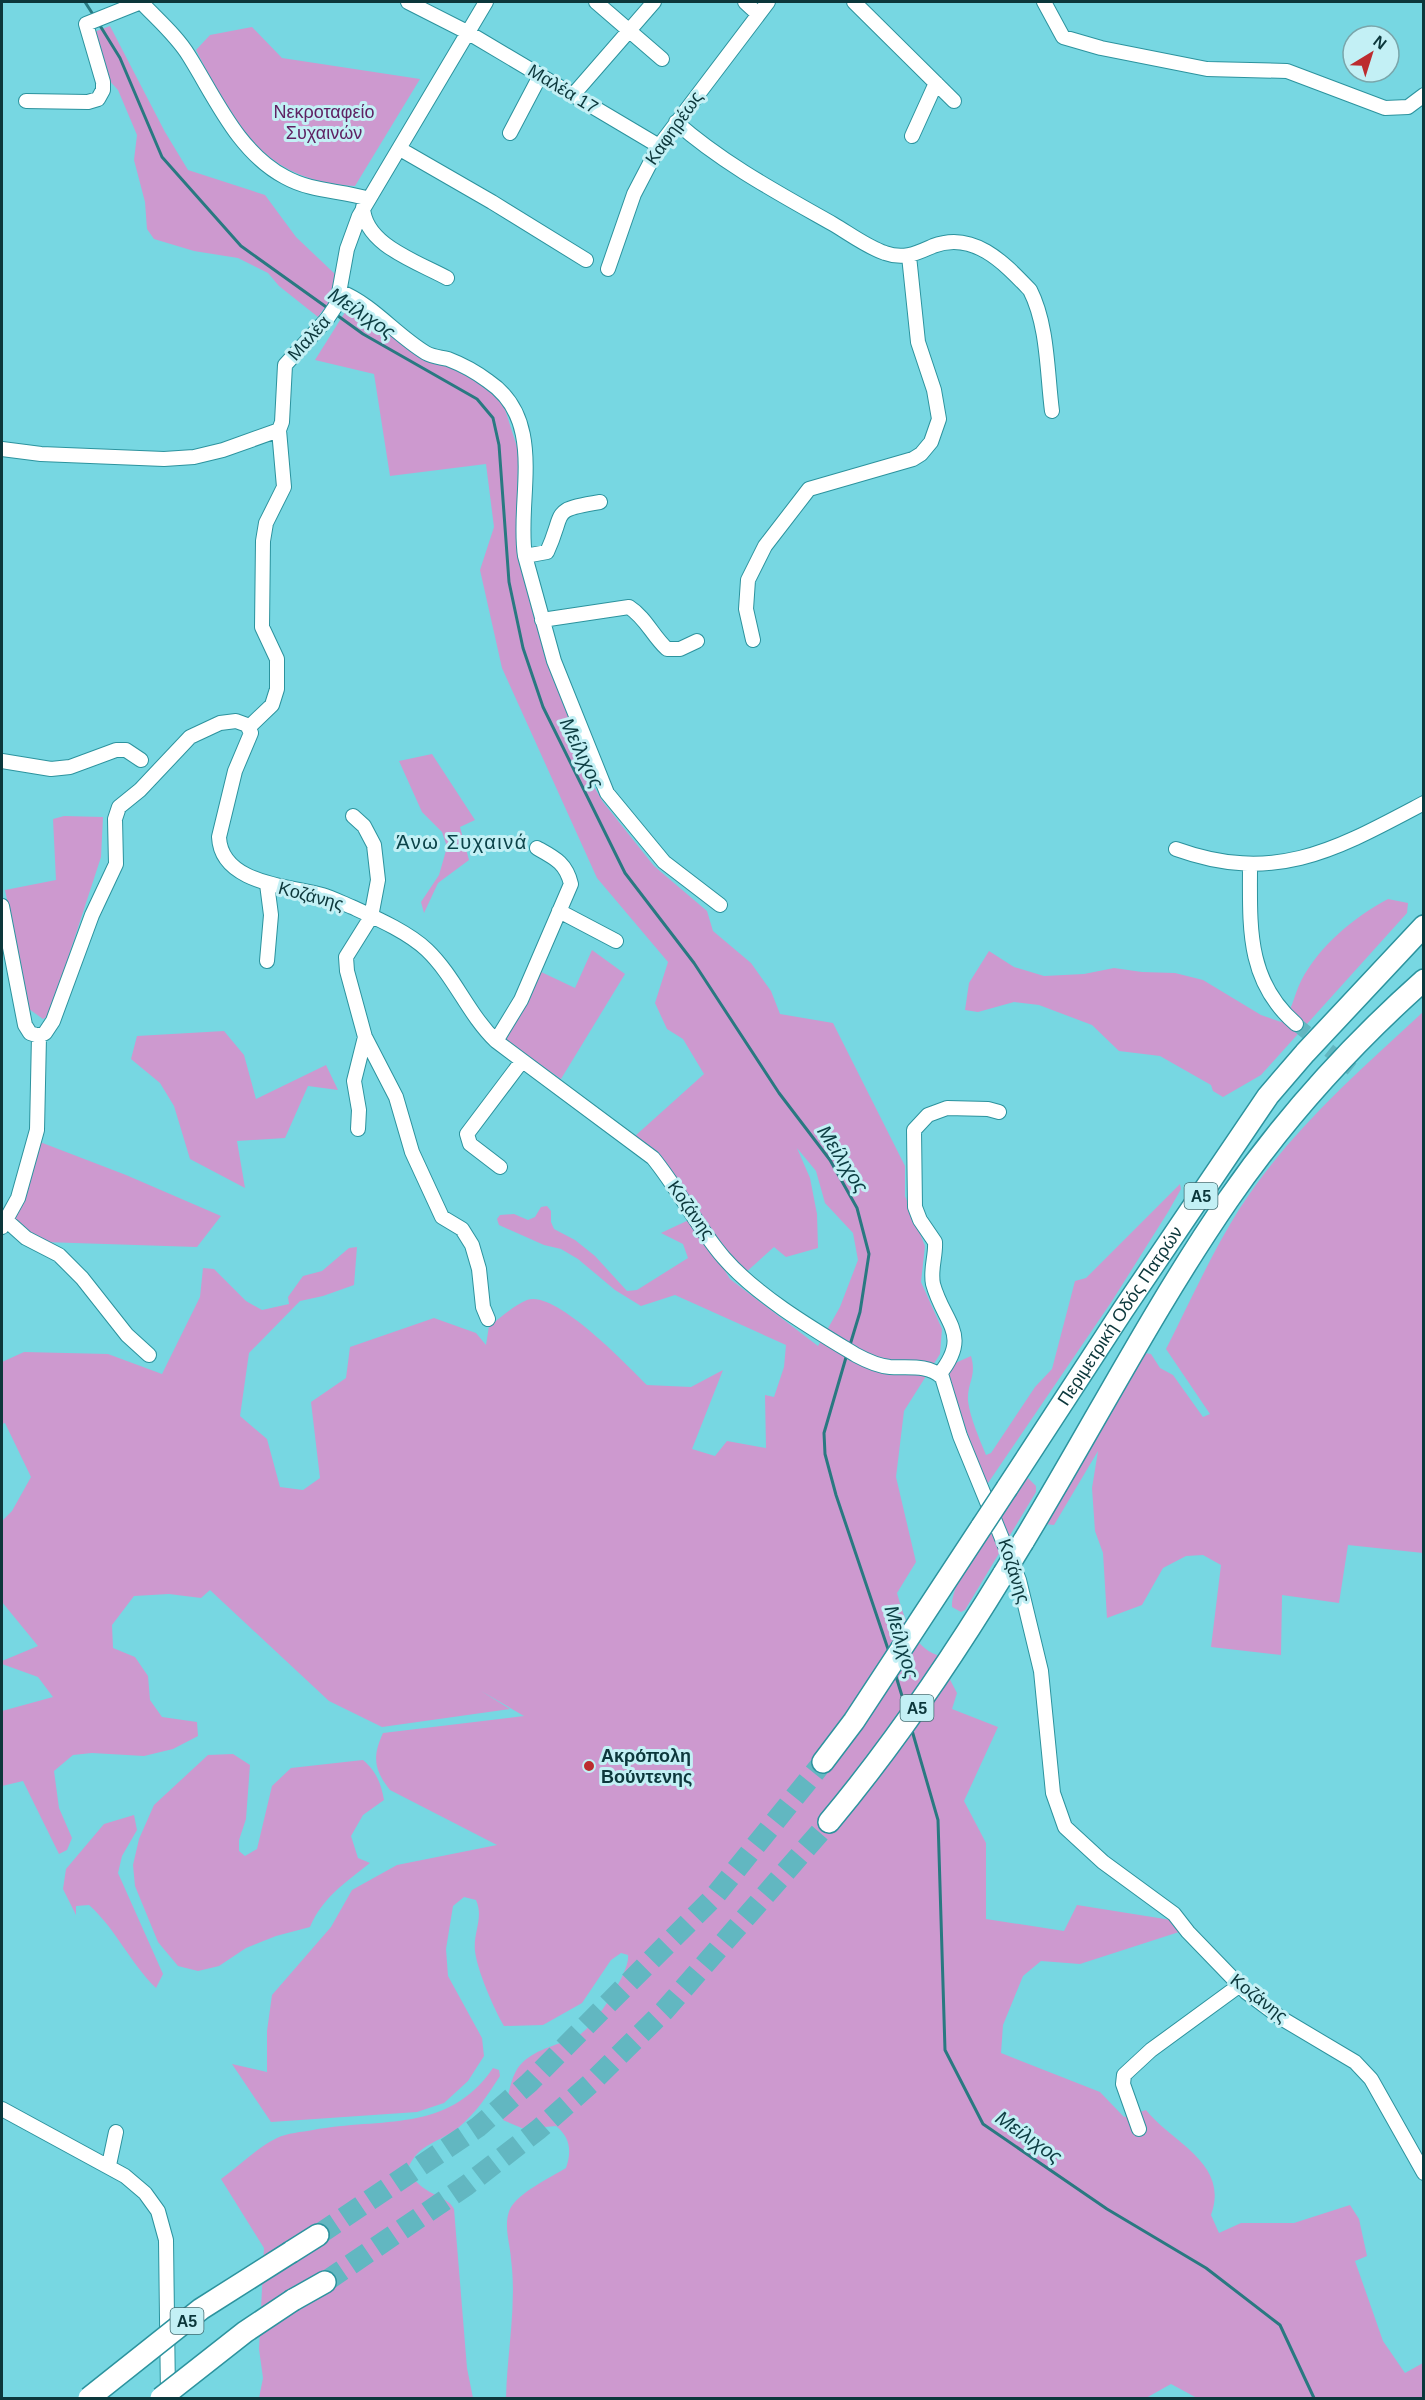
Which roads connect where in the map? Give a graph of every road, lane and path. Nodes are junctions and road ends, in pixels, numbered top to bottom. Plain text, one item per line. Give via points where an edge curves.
1 (141, 2) edge
2 (408, 2) edge
3 (486, 2) edge
4 (596, 2) edge
5 (654, 2) edge
6 (745, 2) edge
7 (768, 2) edge
8 (854, 2) edge
9 (1044, 2) edge
10 (758, 14) junction
11 (630, 31) junction
12 (467, 32) junction
13 (662, 59) dead end
14 (540, 76) junction
15 (936, 83) junction
16 (573, 95) junction
17 (1424, 95) edge
18 (26, 101) dead end
19 (954, 101) dead end
20 (676, 122) junction
21 (510, 133) dead end
22 (912, 136) dead end
23 (659, 146) junction
24 (400, 149) junction
25 (366, 203) junction
26 (909, 256) junction
27 (586, 260) dead end
28 (608, 269) dead end
29 (447, 278) dead end
30 (341, 292) junction
31 (1052, 411) dead end
32 (279, 430) junction
33 (2, 449) edge
34 (600, 502) dead end
35 (525, 556) junction
36 (542, 620) junction
37 (753, 640) dead end
38 (697, 641) dead end
39 (249, 727) junction
40 (141, 760) dead end
41 (2, 761) edge
42 (1424, 803) edge
43 (353, 816) dead end
44 (537, 848) dead end
45 (1176, 849) dead end
46 (1250, 866) junction
47 (267, 884) junction
48 (720, 905) dead end
49 (2, 906) edge
50 (559, 911) junction
51 (371, 917) junction
52 (1424, 926) edge
53 (616, 941) dead end
54 (267, 961) dead end
55 (1424, 980) edge
56 (1296, 1024) tunnel mouth
57 (39, 1036) junction
58 (365, 1037) junction
59 (496, 1041) junction
60 (522, 1061) junction
61 (999, 1112) dead end
62 (358, 1129) dead end
63 (501, 1167) dead end
64 (4, 1224) edge
65 (488, 1319) dead end
66 (149, 1355) dead end
67 (939, 1375) junction
68 (823, 1762) tunnel mouth
69 (829, 1822) tunnel mouth
70 (1240, 1985) junction
71 (2, 2109) edge
72 (1139, 2129) dead end
73 (116, 2132) dead end
74 (109, 2165) junction
75 (1424, 2173) edge
76 (318, 2235) tunnel mouth
77 (326, 2282) tunnel mouth
78 (89, 2398) edge
79 (161, 2398) edge
80 (168, 2398) edge

1 - 18 street via 86,24 103,82 100,97 88,102
1 - 25 street via 186,51 232,127 272,168 307,188
2 - 12 street, Μαλέα 17
3 - 12 street, Μαλέα
4 - 11 street
5 - 11 street
6 - 10 street
7 - 10 street, Καφηρέως
8 - 15 street
9 - 17 street via 1063,37 1101,48 1207,69 1287,71 1385,108 1408,107
10 - 20 street, Καφηρέως
11 - 13 street
11 - 16 street
12 - 14 street, Μαλέα 17
12 - 24 street, Μαλέα
14 - 16 street, Μαλέα 17
14 - 21 street
15 - 19 street
15 - 22 street
16 - 23 street, Μαλέα 17
20 - 23 street, Καφηρέως
20 - 26 street via 805,208 877,250
23 - 28 street, Καφηρέως via 634,194
24 - 25 street, Μαλέα
24 - 27 street
25 - 29 street via 366,224 378,238
25 - 30 street, Μαλέα via 347,249
26 - 31 street via 945,243 980,246 1030,290 1040,320
26 - 37 street via 918,342 938,411 936,432 924,451 913,459 809,489 765,546 748,580 746,609
30 - 32 street, Μαλέα via 331,312 285,364
30 - 35 street via 366,306 429,355 450,360 488,381 508,400 525,446
32 - 33 street via 223,450 174,458 141,460
32 - 39 street, Μαλέα via 284,487 263,537 262,627 278,659 277,689 272,705
34 - 35 street via 566,508 559,515 547,552
35 - 36 street
36 - 38 street via 629,607 642,616 667,649 680,649
36 - 48 street via 554,661 607,793 664,862
39 - 47 street, Κοζάνης via 251,735 225,804 219,840 230,862
39 - 57 street via 241,721 225,722 190,737 119,807 115,819 116,864 92,915 53,1021
40 - 41 street via 126,750 116,750 70,767 51,769
42 - 46 street via 1326,850 1290,861
43 - 51 street via 370,836 377,857 378,880
44 - 50 street via 560,861 567,870 571,884
45 - 46 street via 1209,860
46 - 56 street via 1251,929 1258,970 1272,999
47 - 51 street, Κοζάνης via 324,896
47 - 54 street via 271,915
49 - 57 street via 25,1025 28,1032
50 - 53 street
50 - 59 street via 521,1000
51 - 58 street via 346,957
51 - 59 street, Κοζάνης via 427,950 478,1024
52 - 68 highway, Περιμετρική Οδός Πατρών / Α5, bridge via 1305,1053 1263,1104
55 - 69 highway, Περιμετρική Οδός Πατρών / Α5, bridge via 1327,1074 1229,1197 971,1627 935,1683
57 - 64 street via 37,1130 21,1188
58 - 62 street via 354,1081
58 - 65 street via 392,1088 410,1146 442,1217 462,1229 472,1245
59 - 60 street, Κοζάνης
60 - 63 street via 467,1134 470,1144
60 - 67 street, Κοζάνης via 653,1158 737,1273 874,1363 923,1367
61 - 67 street via 966,1107 942,1109 924,1117 912,1134 915,1207 936,1242 933,1280 956,1332 952,1355
64 - 66 street via 60,1255 127,1335
67 - 70 street, Κοζάνης via 947,1386 965,1448 1019,1580 1041,1671 1053,1792 1060,1818 1077,1840 1174,1914
70 - 72 street via 1151,2050 1124,2075 1123,2084
70 - 75 street, Κοζάνης via 1281,2018 1355,2062 1371,2079
71 - 74 street
73 - 74 street
74 - 80 street via 145,2193 158,2211 165,2231
76 - 78 highway, Α5, bridge via 201,2309
77 - 79 highway, Α5, bridge via 245,2332

